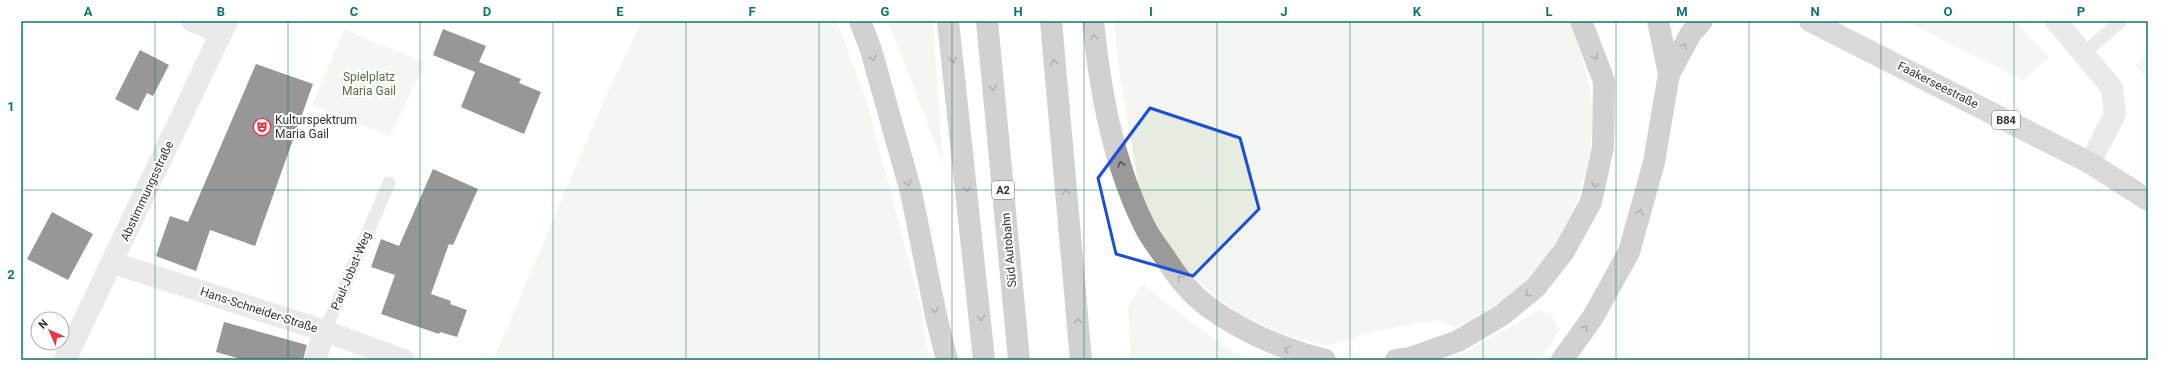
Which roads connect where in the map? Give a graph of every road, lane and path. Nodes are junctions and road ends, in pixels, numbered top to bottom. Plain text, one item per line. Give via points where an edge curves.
1 (192, 21) edge
2 (860, 21) edge
3 (948, 21) edge
4 (987, 21) edge
5 (1051, 21) edge
6 (1093, 21) edge
7 (1581, 21) edge
8 (1658, 21) edge
9 (1702, 21) edge
10 (1810, 21) edge
11 (2056, 21) edge
12 (2121, 21) edge
13 (225, 27) edge
14 (2084, 53) junction
15 (1668, 74) junction
16 (2090, 163) junction
17 (389, 183) dead end
18 (2148, 200) edge
19 (113, 263) junction
20 (325, 331) junction
21 (65, 360) edge
22 (315, 360) edge
23 (404, 360) edge
24 (948, 360) edge
25 (984, 360) edge
26 (1019, 360) edge
27 (1082, 360) edge
28 (1325, 360) edge
29 (1396, 360) edge
30 (1562, 360) edge

1 - 13 street
2 -> 24 highway via 871,50 911,192 936,316
3 -> 25 highway
4 -> 26 highway, Süd Autobahn / A2
27 -> 5 highway
28 -> 6 highway via 1287,350 1246,330 1207,306 1176,274 1144,226 1124,176 1106,116
7 -> 29 highway via 1604,81 1603,147 1591,202 1564,251 1536,288 1525,297 1502,315 1458,341 1410,358
8 - 15 highway
15 -> 9 highway via 1691,33
10 - 16 main road, Faakerseestraße / B84
11 - 14 street
12 - 14 lane
13 - 19 street, Abstimmungsstraße
14 - 16 street via 2112,88 2115,114
30 -> 15 highway via 1593,317 1629,252 1654,162
16 - 18 main road, Faakerseestraße / B84
17 - 20 lane, Paul-Jobst-Weg
19 - 20 street, Hans-Schneider-Straße
19 - 21 street, Abstimmungsstraße
20 - 22 street, Paul-Jobst-Weg
20 - 23 street, Hans-Schneider-Straße

